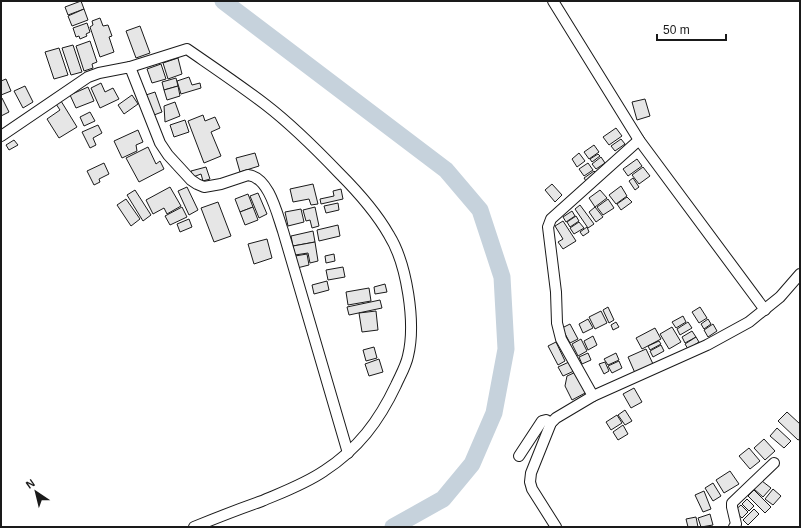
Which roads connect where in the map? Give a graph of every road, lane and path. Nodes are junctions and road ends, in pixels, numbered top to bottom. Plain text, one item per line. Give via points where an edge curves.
1 (553, 1) edge
2 (130, 67) junction
3 (1, 136) edge
4 (640, 140) junction
5 (800, 274) edge
6 (765, 310) junction
7 (593, 396) junction
8 (551, 423) junction
9 (348, 453) junction
10 (519, 456) dead end
11 (774, 463) dead end
12 (194, 527) edge
13 (556, 527) edge
14 (734, 527) edge

1 - 4 street
2 - 3 street via 88,77
2 - 9 street via 160,143 191,180 204,187 248,175 257,177 265,186 283,230
2 - 9 street via 187,48 267,106 312,145 367,204 390,236 406,281 411,330 408,356 388,402 376,422
4 - 6 street
4 - 7 street via 551,219 548,227 558,332
5 - 6 street
6 - 7 street via 749,322 707,345
7 - 8 street
8 - 10 street via 542,421
8 - 13 street via 530,482
9 - 12 street via 310,480
11 - 14 street via 732,503 736,520

